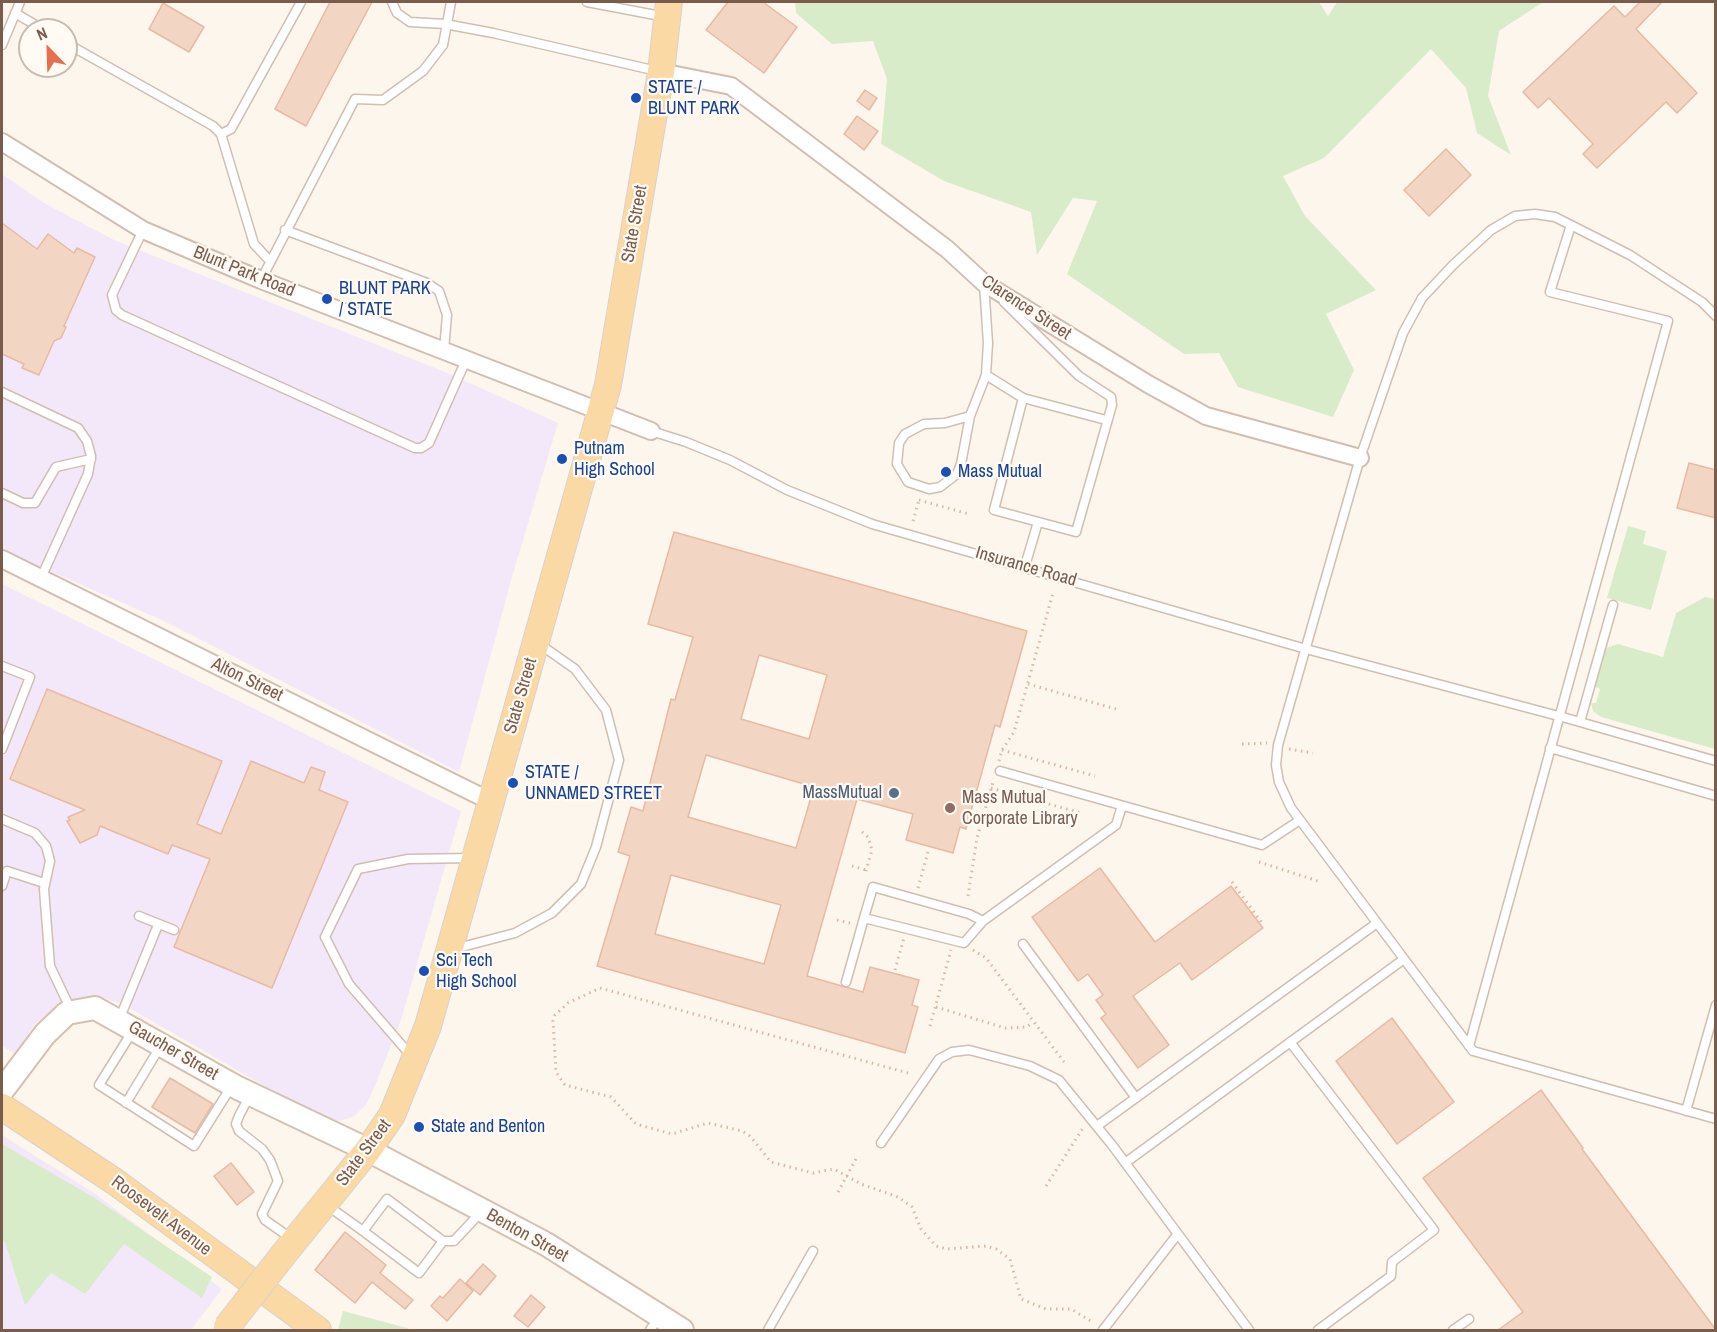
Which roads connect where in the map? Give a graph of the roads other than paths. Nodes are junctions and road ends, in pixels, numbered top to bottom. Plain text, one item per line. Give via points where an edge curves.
1 (20, 2) edge
2 (301, 2) edge
3 (392, 2) edge
4 (451, 2) edge
5 (587, 2) edge
6 (667, 10) edge
7 (15, 13) junction
8 (24, 18) edge
9 (445, 24) junction
10 (2, 45) edge
11 (78, 50) edge
12 (661, 72) junction
13 (221, 134) junction
14 (2, 142) edge
15 (1571, 225) junction
16 (143, 230) junction
17 (285, 230) junction
18 (269, 260) junction
19 (261, 280) junction
20 (984, 283) junction
21 (1716, 316) edge
22 (444, 350) junction
23 (466, 360) junction
24 (986, 375) junction
25 (2, 392) edge
26 (1023, 398) junction
27 (601, 414) junction
28 (970, 416) junction
29 (1106, 420) junction
30 (651, 431) joint
31 (1360, 458) junction
32 (91, 459) junction
33 (2, 493) edge
34 (1038, 522) junction
35 (2, 559) edge
36 (1025, 566) junction
37 (41, 578) junction
38 (1613, 605) dead end
39 (537, 642) junction
40 (1306, 649) junction
41 (2, 666) edge
42 (1558, 716) junction
43 (1580, 722) junction
44 (1550, 748) junction
45 (2, 749) edge
46 (1716, 761) edge
47 (1000, 771) dead end
48 (1716, 796) edge
49 (492, 802) junction
50 (1122, 806) junction
51 (2, 819) edge
52 (1300, 820) junction
53 (476, 858) junction
54 (44, 883) junction
55 (2, 886) edge
56 (139, 916) dead end
57 (864, 918) junction
58 (983, 921) junction
59 (1377, 923) junction
60 (158, 925) junction
61 (174, 930) dead end
62 (1023, 944) dead end
63 (451, 950) junction
64 (1404, 959) junction
65 (846, 982) dead end
66 (1716, 1005) edge
67 (72, 1012) junction
68 (126, 1025) junction
69 (1290, 1042) junction
70 (162, 1044) junction
71 (1469, 1046) junction
72 (416, 1061) junction
73 (241, 1090) junction
74 (2, 1091) edge
75 (1136, 1098) junction
76 (126, 1102) junction
77 (2, 1107) edge
78 (1686, 1110) junction
79 (1716, 1119) edge
80 (1097, 1126) junction
81 (881, 1143) dead end
82 (368, 1150) junction
83 (1125, 1163) junction
84 (325, 1204) junction
85 (482, 1211) junction
86 (363, 1231) junction
87 (1177, 1235) junction
88 (443, 1241) junction
89 (289, 1248) junction
90 (813, 1251) dead end
91 (1468, 1320) dead end
92 (655, 1323) edge
93 (226, 1329) edge
94 (318, 1330) edge
95 (682, 1330) edge
96 (768, 1330) edge
97 (1103, 1330) edge
98 (1249, 1330) edge
99 (1318, 1330) edge
100 (1453, 1330) edge

1 - 7 lane
2 - 13 lane via 231,129
3 - 9 lane via 397,13 410,22
4 - 9 lane
5 - 6 lane via 634,13
6 - 12 main road, State Street
7 - 8 lane
7 - 10 lane
9 - 12 lane
9 - 17 lane via 443,45 423,71 383,100 355,99
11 - 13 lane
12 - 20 street, Clarence Street via 731,86 947,249
12 - 27 main road, State Street
13 - 18 lane via 254,244
14 - 16 street, Blunt Park Road
15 - 21 lane via 1639,260 1702,302
15 - 31 lane via 1555,217 1515,216 1491,230 1430,290 1403,333
15 - 42 lane via 1550,292 1668,321
16 - 19 street, Blunt Park Road
16 - 23 lane via 112,295 116,310 122,315 416,448 429,443
17 - 18 lane
17 - 22 lane via 427,283 439,291 447,315
18 - 19 lane
19 - 22 street, Blunt Park Road
20 - 24 lane
20 - 29 lane via 1079,376 1111,398 1111,413
20 - 31 street, Clarence Street via 1206,416
22 - 23 street, Blunt Park Road
23 - 27 street, Blunt Park Road
24 - 26 lane
24 - 28 lane
25 - 32 lane via 78,428 87,441
26 - 29 lane
26 - 34 lane via 994,510
27 - 30 street, Insurance Road
27 - 39 main road, State Street
28 - 28 lane via 957,474 940,487 922,488 908,482 897,464 899,443 913,427
29 - 34 lane via 1076,532
30 - 36 lane, Insurance Road via 730,460 787,490 850,516
31 - 40 lane
32 - 33 lane via 56,467 35,503 23,503
32 - 37 lane via 88,474
34 - 36 lane
35 - 37 street, Alton Street
36 - 40 lane, Insurance Road
37 - 49 street, Alton Street
38 - 43 lane
39 - 49 main road, State Street
39 - 63 lane via 575,669 606,710 619,760 596,847 581,884 552,913 515,933
40 - 42 lane, Insurance Road
40 - 52 lane via 1278,745 1276,765 1279,782
41 - 45 lane via 30,677
42 - 43 lane, Insurance Road
42 - 44 lane
43 - 46 lane, Insurance Road
44 - 48 lane
44 - 71 lane
47 - 50 lane
49 - 53 main road, State Street
50 - 52 lane via 1262,845
50 - 58 lane via 1116,825
51 - 54 lane via 35,833 46,846 50,861
52 - 59 lane
53 - 63 main road, State Street
53 - 72 lane via 408,858 358,869 325,937 349,984
54 - 55 lane via 7,871
54 - 67 lane via 50,966
56 - 60 lane
57 - 58 lane via 964,943
57 - 58 lane via 873,887
57 - 65 lane
59 - 64 lane
59 - 75 lane
60 - 61 lane
60 - 68 lane
62 - 75 lane
63 - 72 main road, State Street
64 - 69 lane
64 - 71 lane
66 - 78 lane
67 - 68 main road, Gaucher Street via 95,1008
67 - 74 main road via 45,1034
68 - 70 main road, Gaucher Street
68 - 76 lane via 99,1085
69 - 83 lane
69 - 99 lane via 1434,1230 1392,1262 1391,1276
70 - 73 main road, Gaucher Street
70 - 76 lane
71 - 78 lane via 1473,1052
72 - 82 main road, State Street via 392,1115
73 - 76 lane via 194,1146
73 - 82 main road, Gaucher Street
73 - 89 lane via 236,1124 262,1149 278,1181 262,1214
75 - 80 lane
77 - 94 main road, Roosevelt Avenue via 114,1181
78 - 79 lane
80 - 81 lane via 1059,1080 1030,1066 969,1050 939,1059
80 - 83 lane
82 - 84 main road, State Street
82 - 85 main road, Benton Street
83 - 87 lane
84 - 86 lane
84 - 89 main road, State Street
85 - 88 lane via 454,1241
85 - 92 main road, Benton Street via 546,1244
86 - 88 lane via 387,1199
86 - 88 lane via 419,1273
87 - 97 lane
87 - 98 lane
89 - 93 main road, State Street, bridge
90 - 96 lane
91 - 100 lane
92 - 95 main road, Benton Street

